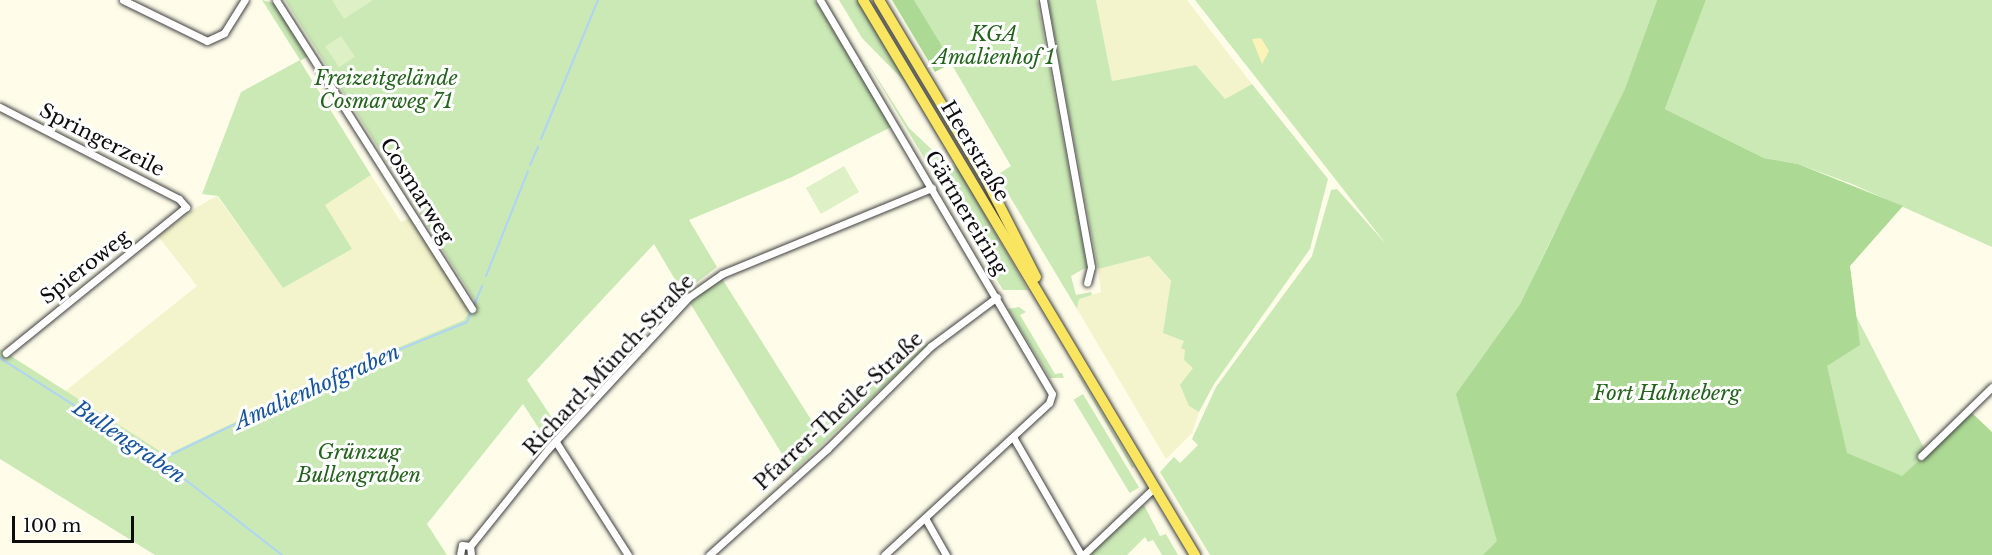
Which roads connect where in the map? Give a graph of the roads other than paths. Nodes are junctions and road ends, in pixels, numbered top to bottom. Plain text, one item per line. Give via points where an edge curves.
1 (123, 0) edge
2 (245, 0) edge
3 (276, 0) edge
4 (820, 0) edge
5 (863, 0) edge
6 (879, 0) edge
7 (1043, 0) edge
8 (0, 107) edge
9 (932, 188) junction
10 (186, 207) joint
11 (1087, 283) dead end
12 (997, 297) junction
13 (472, 309) dead end
14 (1056, 321) junction
15 (6, 353) dead end
16 (1992, 387) edge
17 (1013, 437) junction
18 (556, 442) junction
19 (1921, 456) dead end
20 (1155, 487) junction
21 (925, 518) junction
22 (470, 546) junction
23 (460, 555) edge
24 (471, 555) edge
25 (628, 555) edge
26 (709, 555) edge
27 (884, 555) edge
28 (946, 555) edge
29 (1082, 555) edge
30 (1195, 555) edge

1 - 2 street via 207,41 224,33
3 - 13 street, Cosmarweg
4 - 9 street, Gärtnereiring
5 - 14 main road, Heerstraße
6 - 14 main road, Heerstraße via 1009,221
7 - 11 street via 1091,267
8 - 10 street, Springerzeile via 176,197
9 - 12 street, Gärtnereiring
9 - 18 street, Richard-Münch-Straße via 718,275 689,297
10 - 15 street, Spieroweg
12 - 17 street, Gärtnereiring via 1052,394 1049,404
12 - 26 street, Pfarrer-Theile-Straße via 931,346 820,455
14 - 20 main road, Heerstraße
16 - 19 street
17 - 21 street, Gärtnereiring
17 - 29 street
18 - 22 street, Richard-Münch-Straße
18 - 25 street
20 - 29 street
20 - 30 main road, Heerstraße
21 - 27 street, Gärtnereiring
21 - 28 street
22 - 23 street, Richard-Münch-Straße via 462,546
22 - 24 street

